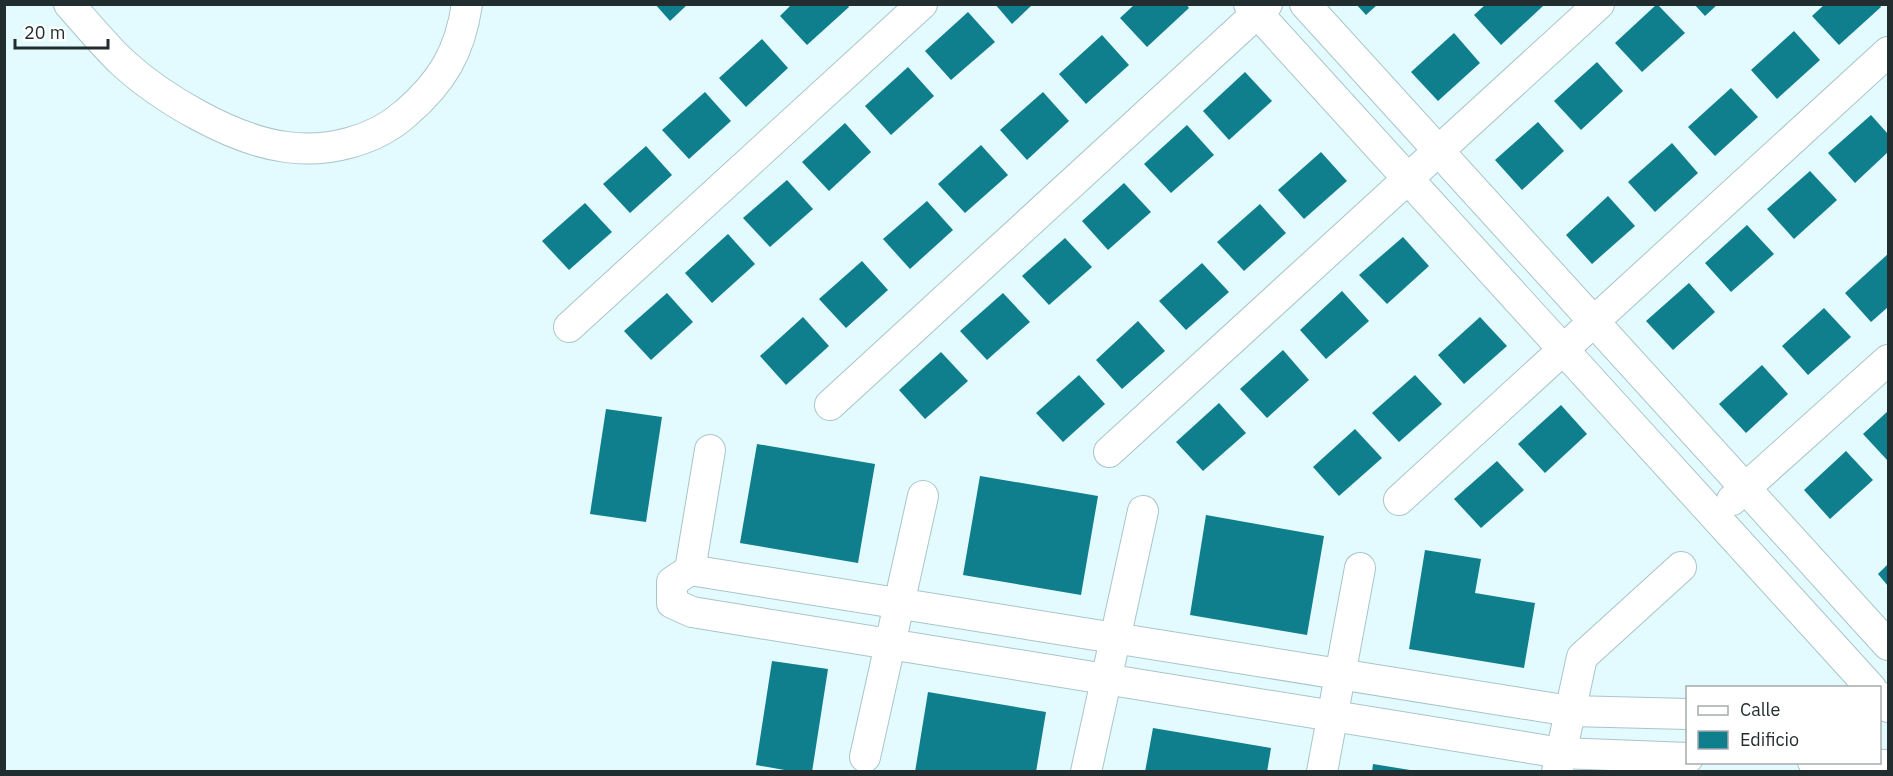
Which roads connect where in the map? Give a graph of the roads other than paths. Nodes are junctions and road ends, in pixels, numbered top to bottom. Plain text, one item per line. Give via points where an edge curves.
1 (69, 4) edge
2 (467, 4) edge
3 (922, 4) edge
4 (1305, 4) edge
5 (1599, 4) edge
6 (1257, 8) edge
7 (1888, 52) edge
8 (1438, 152) junction
9 (1408, 179) junction
10 (1594, 322) junction
11 (568, 327) dead end
12 (1564, 350) junction
13 (1888, 360) edge
14 (830, 405) dead end
15 (710, 450) dead end
16 (1109, 452) dead end
17 (1746, 488) junction
18 (923, 496) dead end
19 (1399, 500) dead end
20 (1143, 511) dead end
21 (1715, 516) junction
22 (1681, 567) dead end
23 (1360, 568) dead end
24 (690, 570) junction
25 (899, 604) junction
26 (1115, 638) junction
27 (890, 645) junction
28 (1888, 645) edge
29 (1888, 653) edge
30 (1340, 674) junction
31 (1106, 679) junction
32 (1864, 686) edge
33 (1866, 686) edge
34 (1570, 711) junction
35 (1686, 714) edge
36 (1333, 716) junction
37 (865, 757) dead end
38 (1686, 758) edge
39 (1559, 762) edge
40 (1863, 764) edge
41 (1888, 765) edge
42 (1086, 771) edge
43 (1322, 771) edge

1 - 2 street via 122,62 176,103 239,135 286,147 328,147 362,140 397,121 428,94 449,63
3 - 11 street
4 - 8 street
5 - 8 street
6 - 9 street
6 - 14 street
7 - 10 street
8 - 9 street
8 - 10 street
9 - 12 street
9 - 16 street
10 - 12 street
10 - 17 street
12 - 19 street
12 - 21 street
13 - 17 street
15 - 24 street
17 - 21 street
17 - 28 street
18 - 25 street
20 - 26 street
21 - 32 street
22 - 34 street via 1582,657
23 - 30 street
24 - 25 street
24 - 27 street via 672,582 672,603 692,612
25 - 26 street
25 - 27 street
26 - 30 street
26 - 31 street
27 - 31 street
27 - 37 street
29 - 33 street
30 - 34 street
30 - 36 street
31 - 36 street
31 - 42 street
34 - 35 street
34 - 39 street
36 - 39 street
36 - 43 street
38 - 39 street
40 - 41 street

